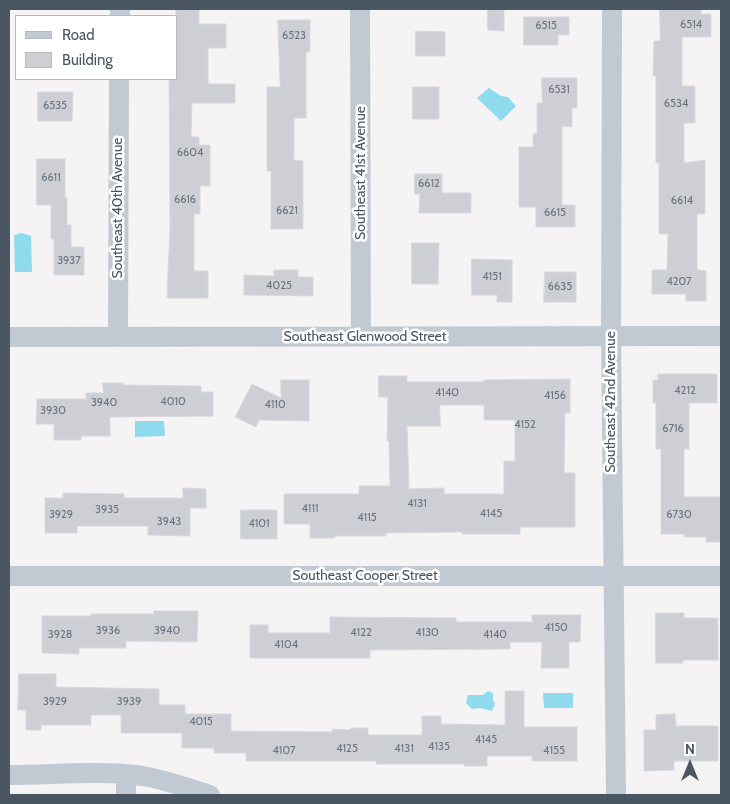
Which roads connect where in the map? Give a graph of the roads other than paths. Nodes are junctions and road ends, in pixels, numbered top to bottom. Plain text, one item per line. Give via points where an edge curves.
1 (360, 9) edge
2 (612, 9) edge
3 (119, 80) edge
4 (611, 336) junction
5 (721, 336) edge
6 (118, 337) junction
7 (361, 337) junction
8 (9, 338) edge
9 (9, 576) edge
10 (612, 576) junction
11 (721, 576) edge
12 (9, 775) edge
13 (126, 775) junction
14 (126, 795) edge
15 (210, 795) edge
16 (616, 795) edge

1 - 7 street, Southeast 41st Avenue
2 - 4 street, Southeast 42nd Avenue
3 - 6 street, Southeast 40th Avenue
4 - 5 street, Southeast Glenwood Street
4 - 7 street, Southeast Glenwood Street
4 - 10 street, Southeast 42nd Avenue
6 - 7 street, Southeast Glenwood Street
6 - 8 street, Southeast Glenwood Street
9 - 10 street, Southeast Cooper Street
10 - 11 street, Southeast Cooper Street
10 - 16 street, Southeast 42nd Avenue
12 - 13 street
13 - 14 street
13 - 15 street via 164,781

